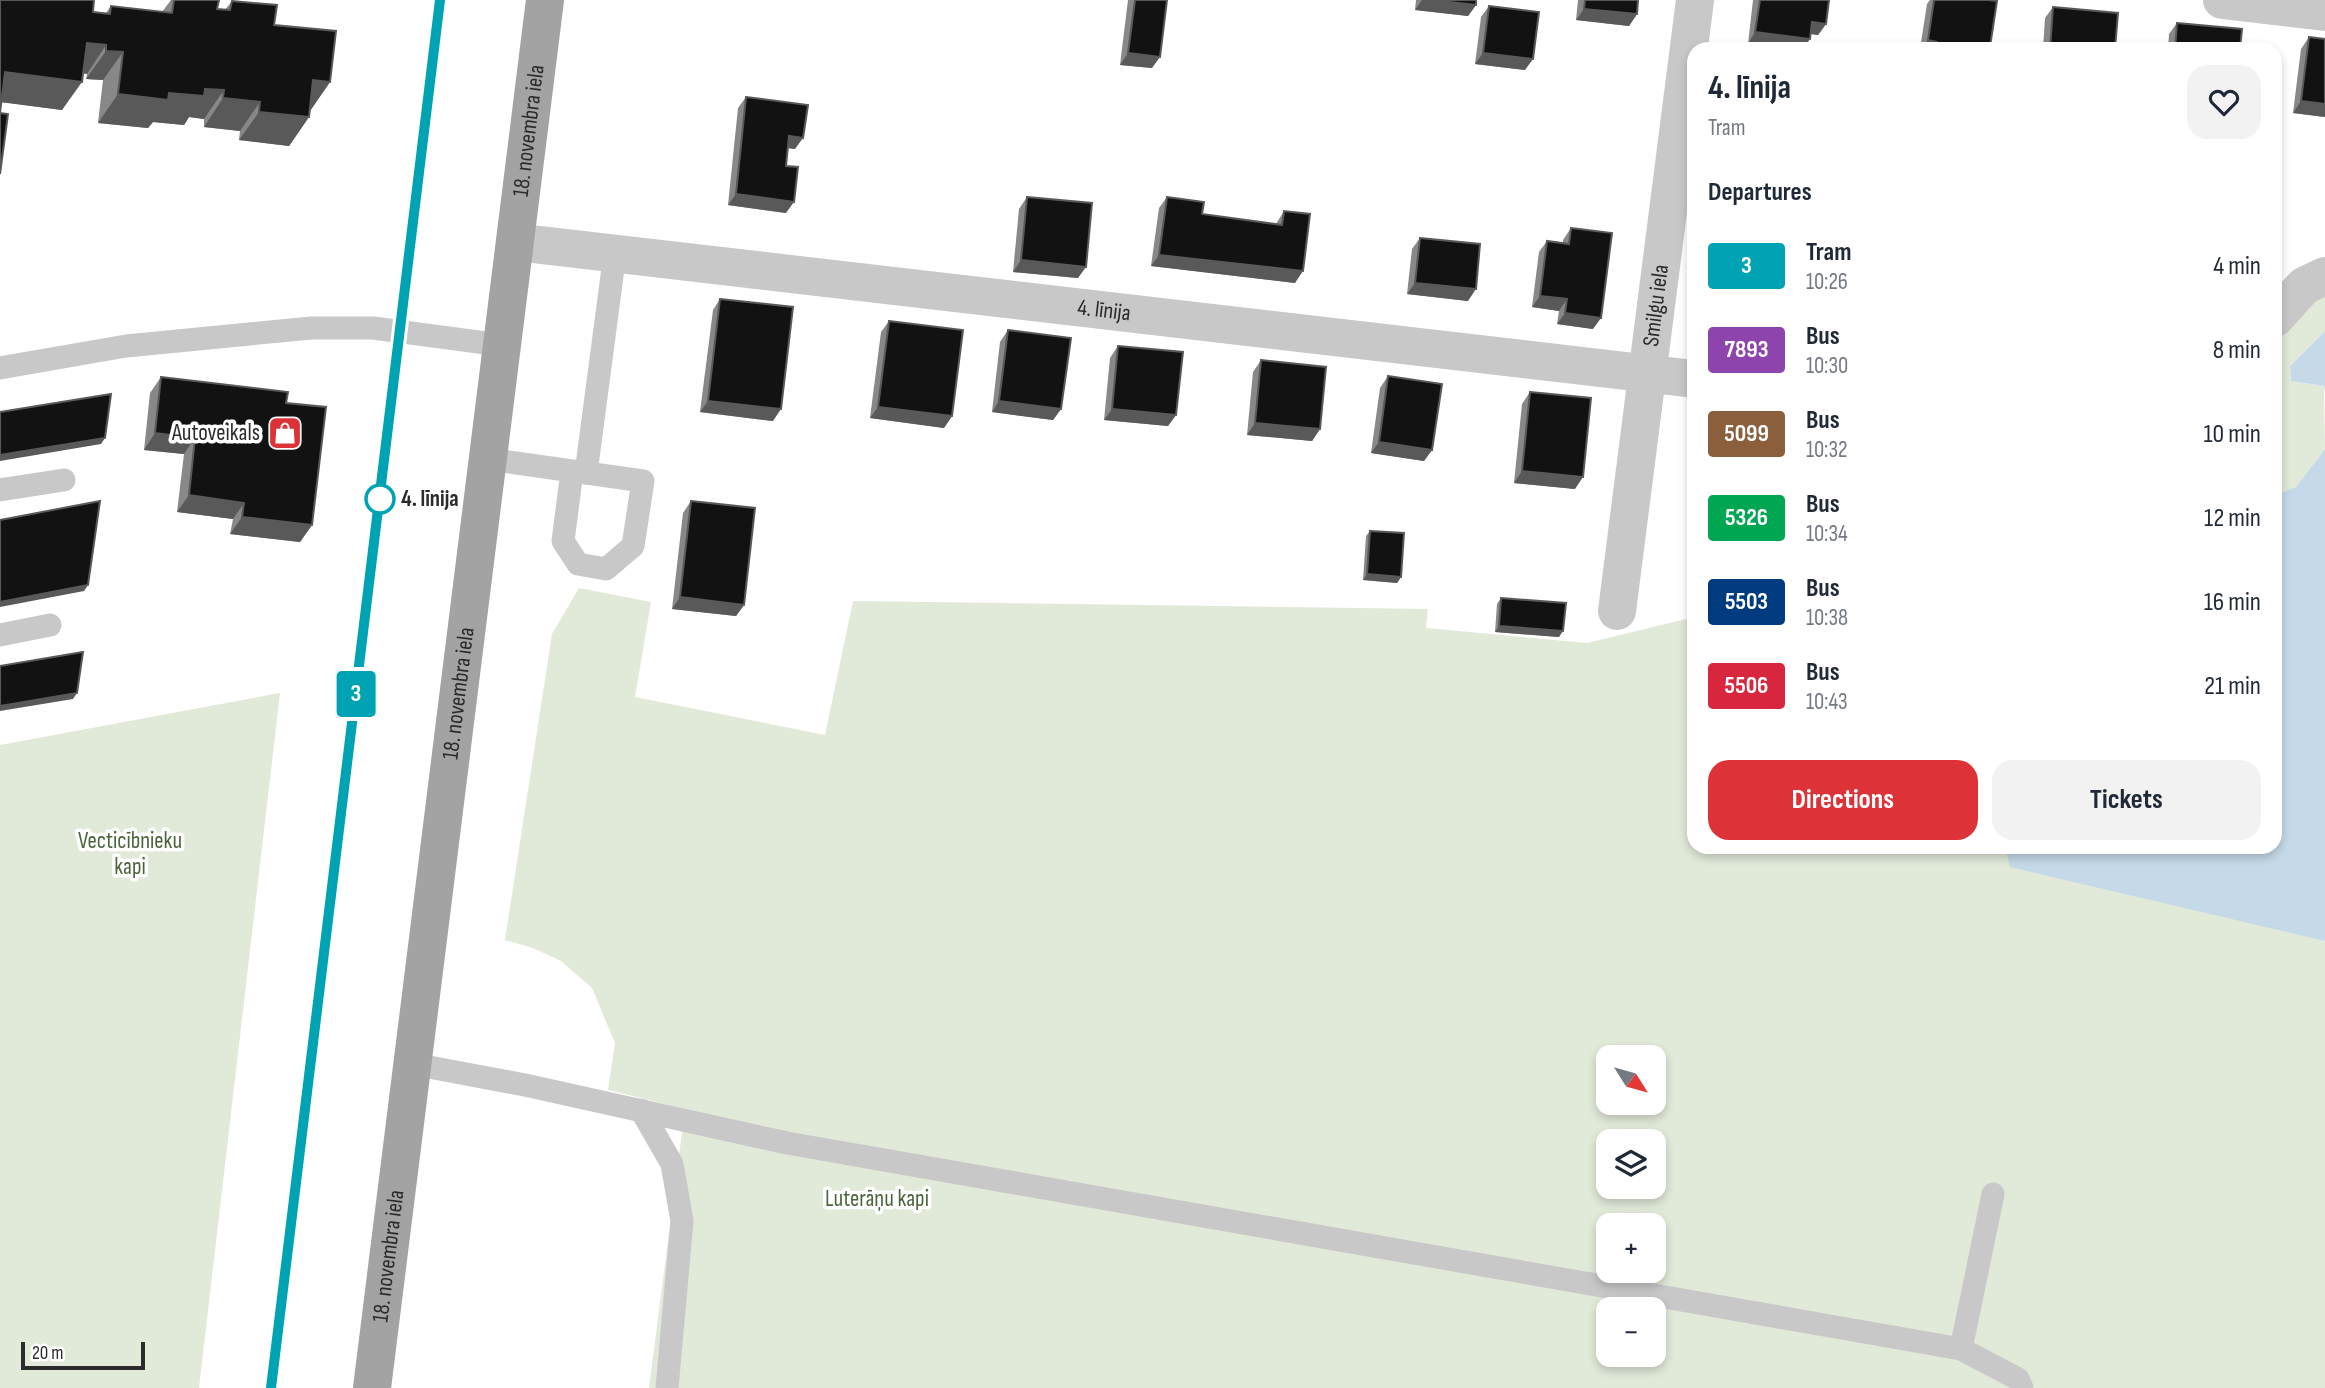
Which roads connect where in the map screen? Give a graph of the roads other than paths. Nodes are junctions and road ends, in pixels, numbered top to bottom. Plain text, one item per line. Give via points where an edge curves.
1 (545, 0) edge
2 (1695, 0) edge
3 (2222, 0) edge
4 (2325, 12) edge
5 (1690, 42) edge
6 (1687, 62) edge
7 (515, 242) junction
8 (615, 253) junction
9 (2325, 276) edge
10 (2282, 310) edge
11 (501, 345) junction
12 (0, 368) edge
13 (1647, 373) junction
14 (1687, 378) edge
15 (488, 459) junction
16 (64, 480) dead end
17 (0, 490) edge
18 (1617, 611) dead end
19 (50, 625) dead end
20 (0, 635) edge
21 (413, 1064) junction
22 (641, 1110) junction
23 (1993, 1194) dead end
24 (1961, 1349) junction
25 (372, 1388) edge
26 (667, 1388) edge
27 (2022, 1388) edge

1 - 7 main road, 18. novembra iela
2 - 5 street, Smilgu iela
3 - 4 street
6 - 13 street, Smilgu iela
7 - 8 street, 4. līnija
7 - 11 main road, 18. novembra iela
8 - 13 street, 4. līnija
8 - 15 lane via 579,472
9 - 10 street via 2304,286
11 - 12 lane via 373,328 312,328 127,346
11 - 15 main road, 18. novembra iela
13 - 14 street, 4. līnija
13 - 18 street, Smilgu iela
15 - 21 main road, 18. novembra iela
16 - 17 lane
19 - 20 lane
21 - 22 lane
21 - 25 main road, 18. novembra iela
22 - 24 lane via 787,1143
22 - 26 lane via 672,1164 682,1221
23 - 24 lane
24 - 27 lane via 2018,1378

